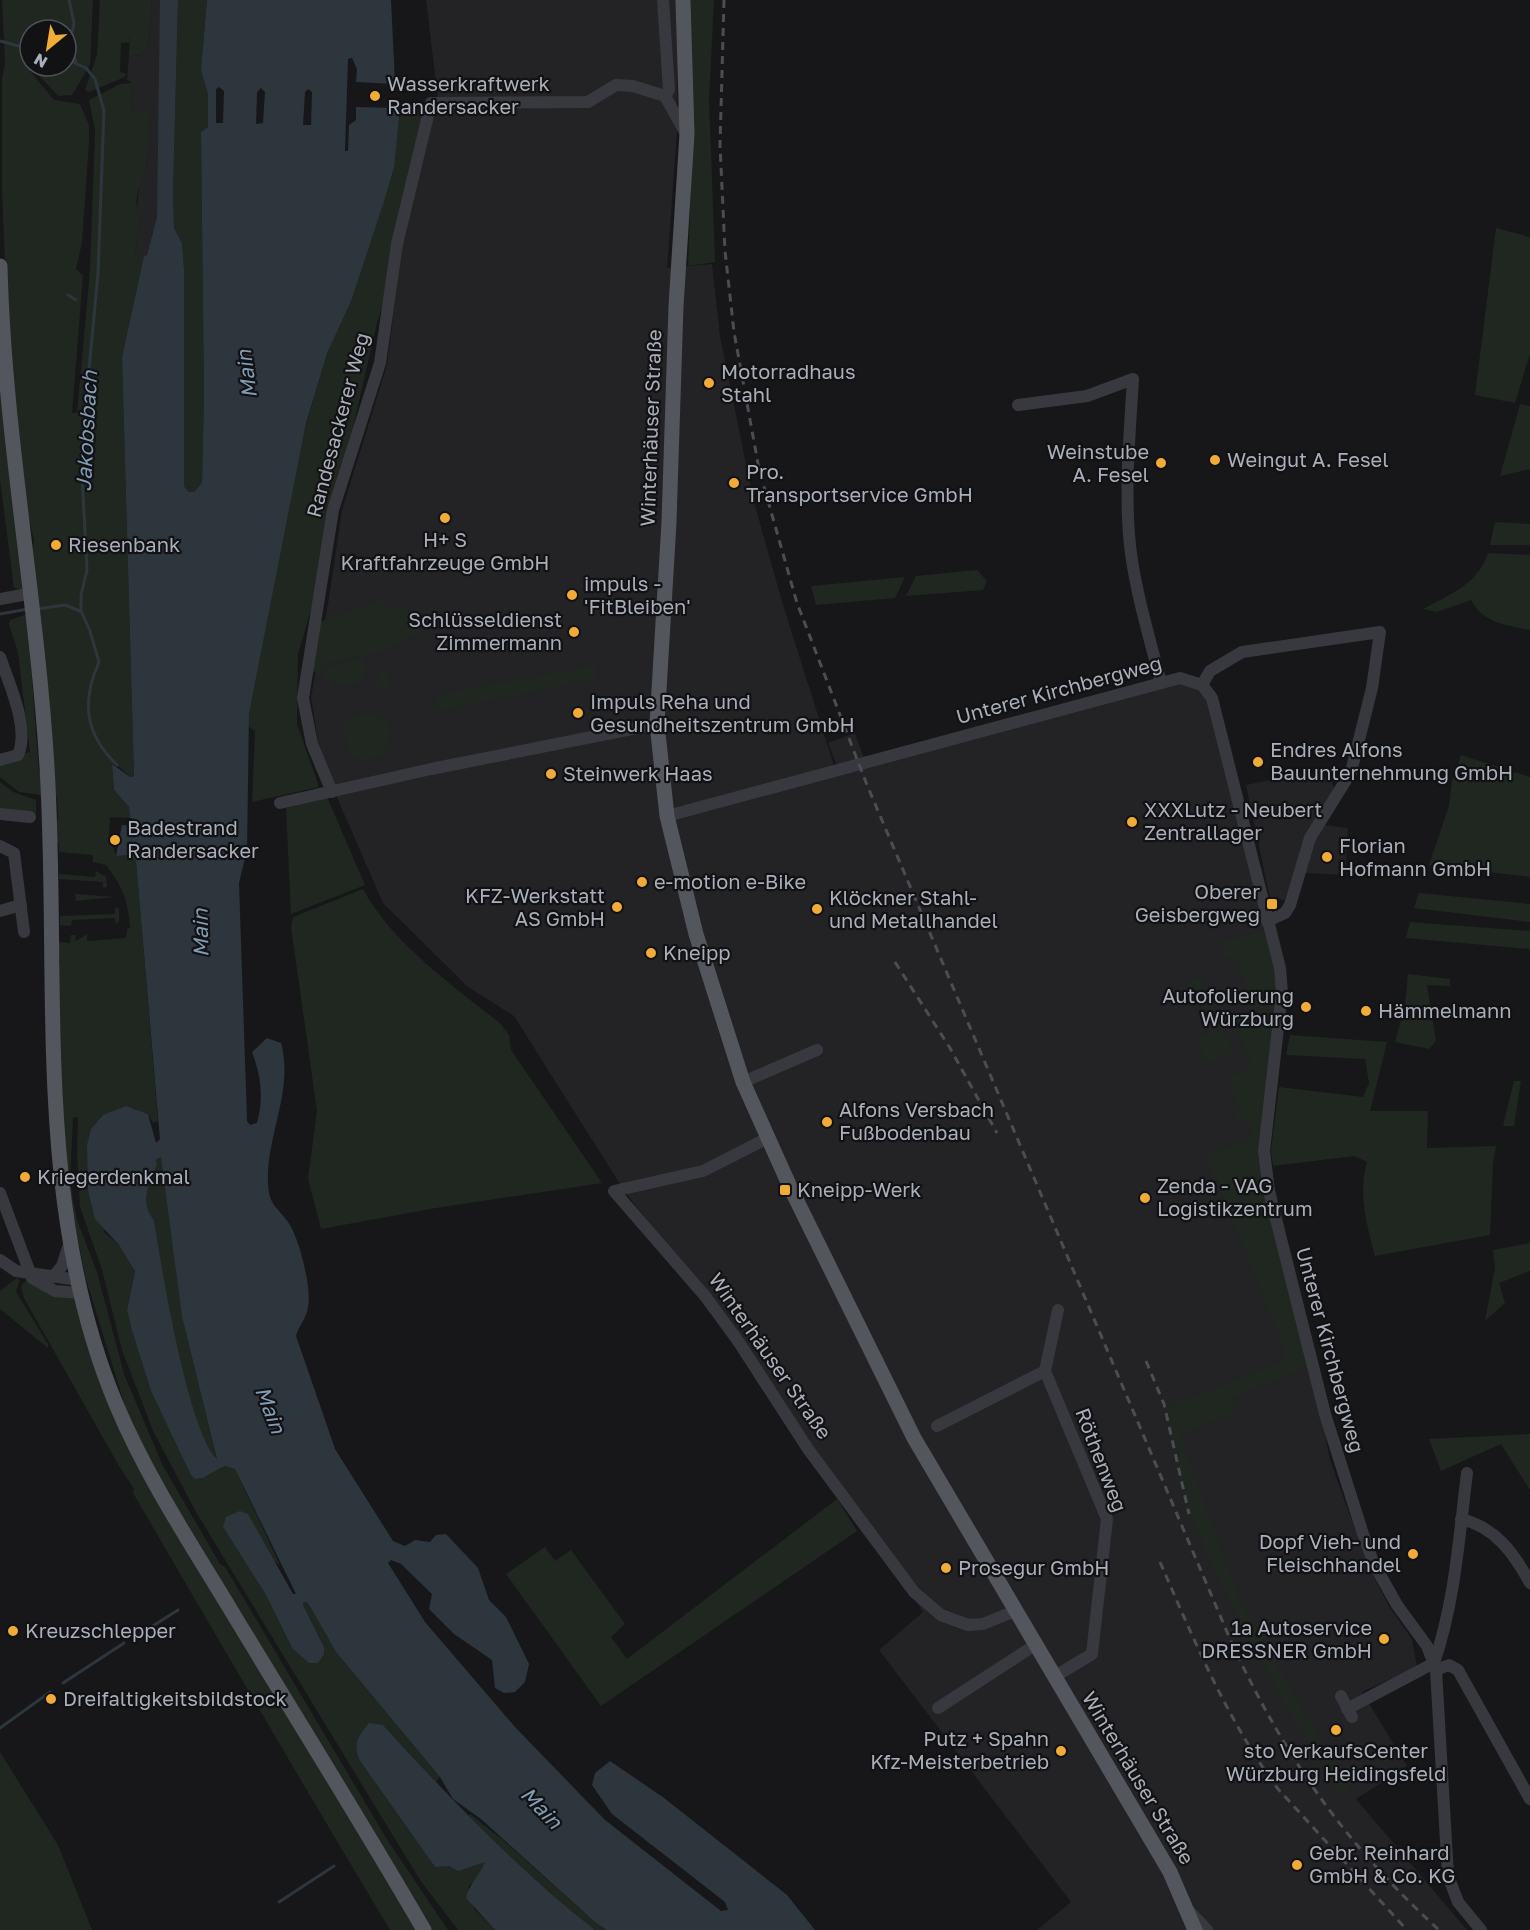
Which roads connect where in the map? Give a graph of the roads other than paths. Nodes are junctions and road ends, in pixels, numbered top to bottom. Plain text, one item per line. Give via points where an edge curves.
1 (663, 0) edge
2 (684, 0) edge
3 (664, 96) junction
4 (687, 134) junction
5 (0, 266) edge
6 (1018, 405) dead end
7 (26, 592) junction
8 (0, 599) edge
9 (0, 657) edge
10 (1161, 683) junction
11 (1202, 685) junction
12 (657, 724) junction
13 (0, 760) edge
14 (332, 792) junction
15 (280, 803) dead end
16 (0, 814) edge
17 (667, 816) junction
18 (30, 817) dead end
19 (0, 846) edge
20 (21, 905) junction
21 (0, 911) edge
22 (1267, 921) junction
23 (24, 932) dead end
24 (817, 1050) dead end
25 (743, 1082) junction
26 (768, 1138) junction
27 (0, 1192) edge
28 (71, 1241) junction
29 (0, 1260) edge
30 (30, 1272) junction
31 (53, 1277) junction
32 (80, 1287) junction
33 (1058, 1310) dead end
34 (1045, 1371) junction
35 (937, 1426) dead end
36 (1467, 1473) dead end
37 (1461, 1519) junction
38 (1530, 1583) edge
39 (1015, 1611) junction
40 (1035, 1645) junction
41 (1435, 1666) junction
42 (1054, 1677) junction
43 (1341, 1696) dead end
44 (938, 1708) dead end
45 (1530, 1799) edge
46 (1188, 1910) junction
47 (424, 1930) edge
48 (1195, 1930) edge
49 (1207, 1930) edge
50 (1481, 1930) edge

1 - 3 street via 669,90
2 - 4 main road, Winterhäuser Straße
3 - 4 street
3 - 14 street, Randesackerer Weg via 616,85 588,102 431,103 397,244 380,363 333,510 303,698 312,744
4 - 12 main road, Winterhäuser Straße
5 - 7 main road
6 - 10 street via 1087,396 1133,379 1129,536
7 - 8 street
7 - 28 main road via 34,614 48,772 58,1147
9 - 13 street via 19,719 22,746 18,755
10 - 11 street, Unterer Kirchbergweg via 1180,678
10 - 17 street, Unterer Kirchbergweg
11 - 22 street, Unterer Kirchbergweg via 1212,698
11 - 22 street via 1210,671 1242,652 1380,632 1372,688 1351,772 1310,838 1290,905 1285,913
12 - 14 street
12 - 17 main road, Winterhäuser Straße
14 - 15 street
16 - 18 street
17 - 25 main road, Winterhäuser Straße via 696,934
19 - 20 street via 14,853
20 - 21 street
20 - 23 street
22 - 41 street, Unterer Kirchbergweg via 1280,968 1282,993 1264,1151 1269,1191 1320,1394 1363,1534 1397,1605 1427,1646
24 - 25 street
25 - 26 main road, Winterhäuser Straße
26 - 39 main road, Winterhäuser Straße via 914,1438
26 - 39 street, Winterhäuser Straße via 703,1171 614,1191 725,1323 808,1449 914,1592 941,1615 968,1625 983,1624
27 - 30 street
28 - 31 street via 62,1266
28 - 32 main road
29 - 30 street via 16,1271
30 - 31 street
30 - 32 street via 32,1278 46,1287
31 - 32 street
32 - 47 main road via 103,1370 141,1458
33 - 34 street
34 - 35 street
34 - 42 street, Röthenweg via 1107,1519 1092,1654
36 - 37 street
37 - 38 street via 1479,1523 1502,1541
37 - 41 street via 1454,1579
39 - 40 main road, Winterhäuser Straße
40 - 42 main road, Winterhäuser Straße
40 - 44 street
41 - 43 street via 1350,1713
41 - 45 street via 1449,1665 1458,1670
41 - 50 street via 1448,1876 1458,1902
42 - 46 main road, Winterhäuser Straße via 1160,1855
46 - 48 main road
46 - 49 street, Winterhäuser Straße

